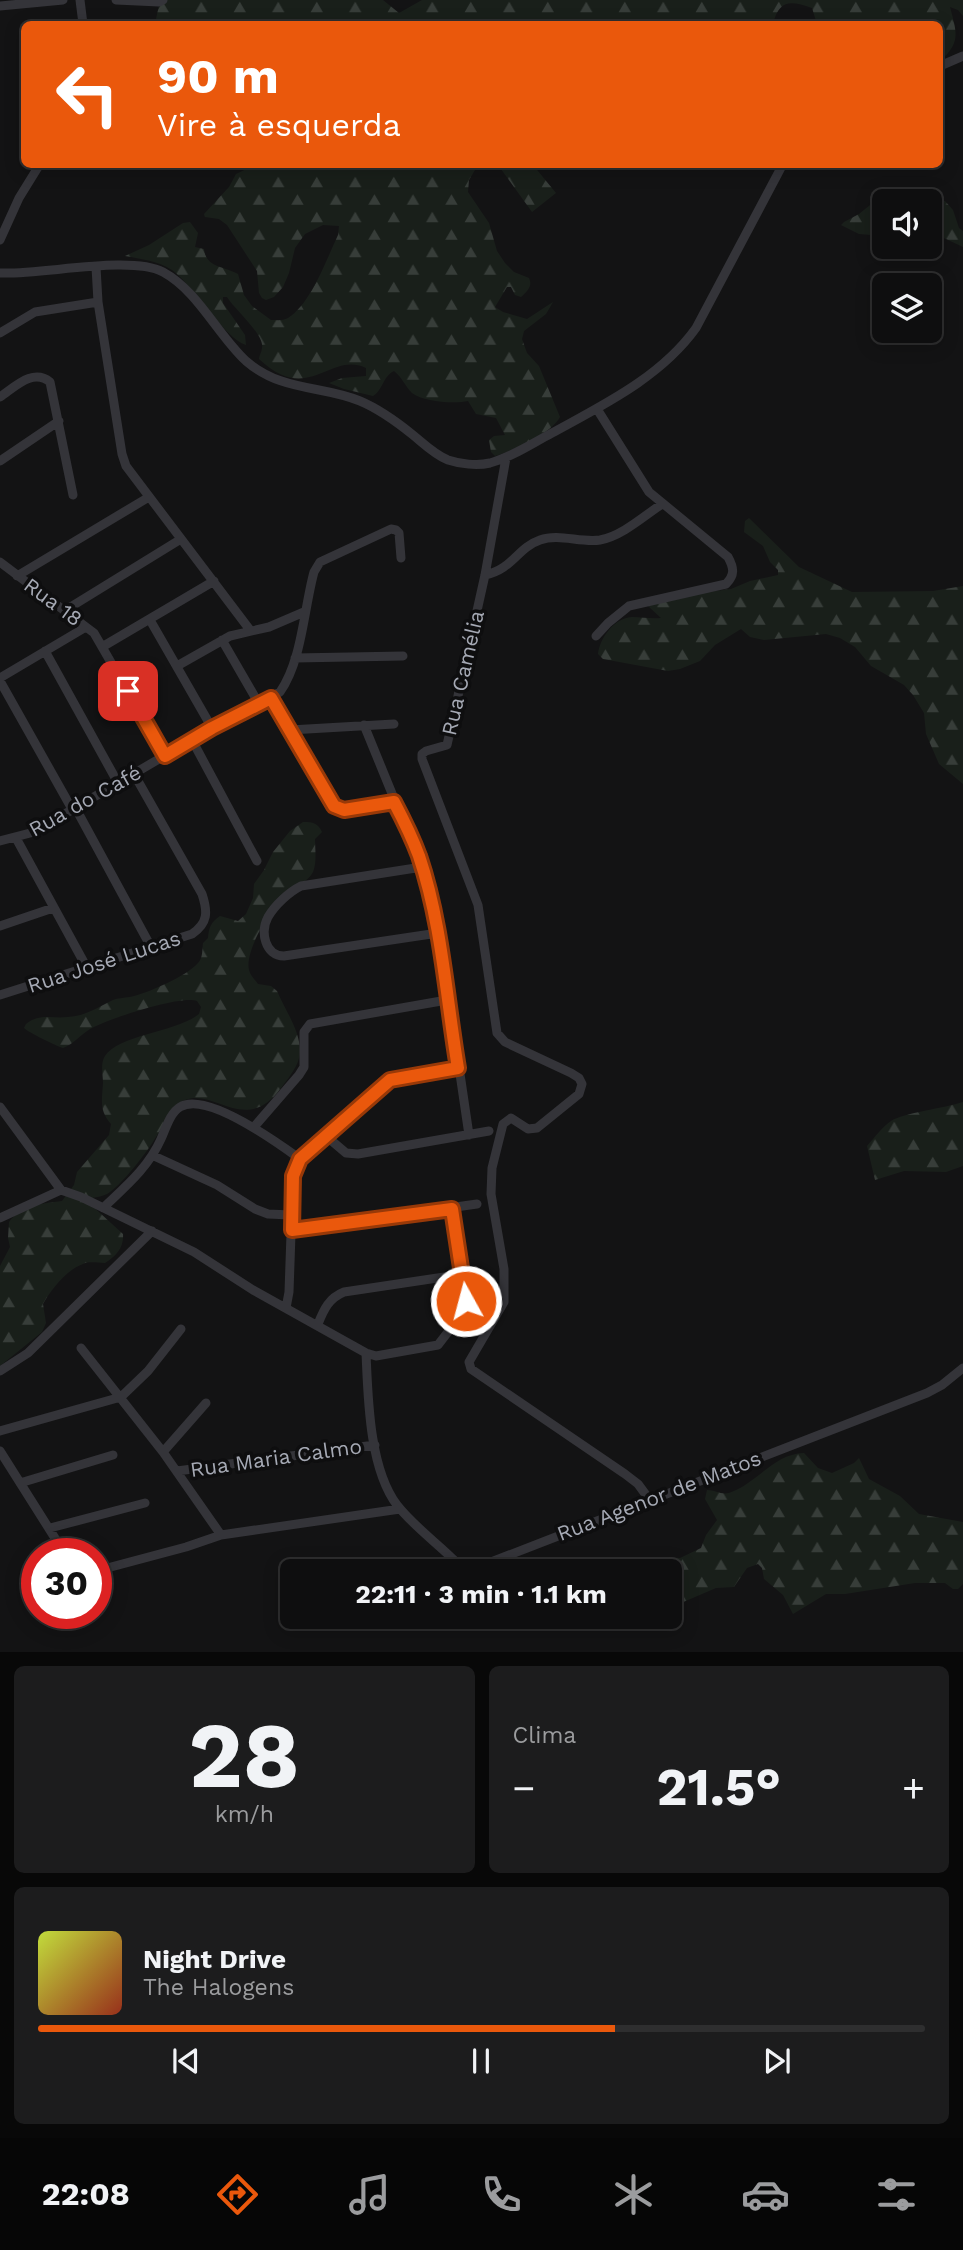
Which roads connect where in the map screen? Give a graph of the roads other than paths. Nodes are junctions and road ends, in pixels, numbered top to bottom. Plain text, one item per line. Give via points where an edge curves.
1 (63, 0) edge
2 (80, 0) edge
3 (116, 0) edge
4 (163, 0) edge
5 (0, 6) edge
6 (82, 21) edge
7 (963, 56) edge
8 (943, 65) edge
9 (38, 168) edge
10 (781, 168) edge
11 (0, 240) edge
12 (96, 267) junction
13 (0, 273) edge
14 (98, 302) junction
15 (0, 333) edge
16 (0, 397) edge
17 (597, 409) junction
18 (58, 421) junction
19 (506, 458) junction
20 (0, 461) edge
21 (72, 495) dead end
22 (149, 497) junction
23 (662, 504) junction
24 (181, 539) junction
25 (401, 558) dead end
26 (0, 562) edge
27 (485, 575) junction
28 (17, 576) junction
29 (215, 581) junction
30 (64, 611) junction
31 (304, 612) junction
32 (150, 620) junction
33 (86, 626) junction
34 (250, 630) junction
35 (596, 636) dead end
36 (222, 640) junction
37 (103, 647) junction
38 (46, 651) junction
39 (403, 656) dead end
40 (295, 658) junction
41 (177, 666) junction
42 (0, 679) edge
43 (271, 698) junction
44 (259, 704) junction
45 (394, 724) dead end
46 (363, 725) junction
47 (212, 728) junction
48 (290, 730) junction
49 (192, 740) junction
50 (165, 756) junction
51 (134, 774) junction
52 (118, 783) junction
53 (394, 802) junction
54 (74, 808) junction
55 (16, 838) junction
56 (0, 841) edge
57 (257, 861) dead end
58 (422, 867) junction
59 (53, 908) junction
60 (0, 926) edge
61 (438, 933) junction
62 (151, 947) junction
63 (87, 968) junction
64 (0, 995) edge
65 (447, 1000) junction
66 (458, 1068) junction
67 (0, 1107) edge
68 (254, 1127) junction
69 (489, 1131) dead end
70 (469, 1135) junction
71 (326, 1136) junction
72 (153, 1156) junction
73 (300, 1159) junction
74 (61, 1190) junction
75 (477, 1204) dead end
76 (103, 1208) junction
77 (452, 1209) junction
78 (291, 1215) junction
79 (0, 1218) edge
80 (292, 1230) junction
81 (152, 1231) junction
82 (464, 1274) junction
83 (286, 1308) junction
84 (318, 1324) junction
85 (181, 1329) dead end
86 (81, 1348) dead end
87 (366, 1353) junction
88 (963, 1368) edge
89 (0, 1371) edge
90 (121, 1397) junction
91 (206, 1404) dead end
92 (0, 1431) edge
93 (375, 1445) junction
94 (0, 1451) edge
95 (163, 1452) junction
96 (113, 1455) dead end
97 (177, 1471) junction
98 (20, 1483) junction
99 (649, 1499) junction
100 (145, 1503) dead end
101 (400, 1509) junction
102 (50, 1528) junction
103 (221, 1535) junction
104 (56, 1538) edge
105 (112, 1567) edge

1 - 5 street
2 - 6 street
3 - 4 street
7 - 8 street
9 - 11 street
10 - 17 street via 690,337 639,382
12 - 13 street
12 - 14 street
12 - 19 street via 136,265 163,272 190,295 246,361 266,375 359,400 448,460 486,464
14 - 15 street via 36,312
14 - 22 street via 122,454
16 - 18 street via 29,378 43,377 51,385
17 - 19 street
17 - 23 street via 649,492
18 - 20 street
18 - 21 street
19 - 27 street, Rua Camélia
22 - 24 street
22 - 28 street
23 - 27 street via 614,536 544,539 531,544 504,569
23 - 35 street via 728,557 733,574 726,584 629,606
24 - 29 street
24 - 30 street
25 - 31 street, Rua do Café via 400,533 391,529 320,562
26 - 28 street, Rua 18
27 - 99 street, Rua Camélia via 447,745 426,751 422,759 478,905 497,1033 505,1042 571,1073 582,1084 579,1094 537,1128 528,1129 511,1118 503,1124 491,1194 504,1269 504,1302 469,1365 625,1474
28 - 30 street, Rua 18
29 - 32 street
29 - 34 street
30 - 33 street, Rua 18
31 - 34 street
31 - 40 street, Rua do Café
32 - 37 street
32 - 41 street
33 - 37 street, Rua 18
33 - 38 street
34 - 36 street
36 - 41 street
36 - 44 street
37 - 50 street, Rua 18
38 - 42 street
38 - 52 street
39 - 40 street
40 - 43 street, Rua do Café via 287,682
41 - 47 street
42 - 54 street
43 - 44 street, Rua do Café
43 - 48 street
44 - 47 street, Rua do Café
45 - 46 street
46 - 48 street
46 - 53 street
47 - 49 street, Rua do Café
48 - 53 street via 338,809
49 - 50 street, Rua do Café
49 - 57 street
50 - 51 street, Rua do Café
51 - 52 street, Rua do Café
51 - 62 street, Rua José Lucas via 207,908 201,928
52 - 54 street, Rua do Café
53 - 58 street
54 - 55 street, Rua do Café
54 - 62 street
55 - 56 street, Rua do Café
55 - 59 street
58 - 61 street
58 - 61 street via 301,886 269,916 266,942 276,956 284,957
59 - 60 street
59 - 63 street
61 - 65 street
62 - 63 street, Rua José Lucas
63 - 64 street, Rua José Lucas
65 - 66 street
65 - 68 street via 310,1024 304,1032 304,1068
66 - 70 street
66 - 71 street via 390,1080
67 - 74 street
68 - 72 street via 191,1103 172,1115
68 - 73 street
69 - 70 street
70 - 71 street via 358,1154 346,1153
71 - 73 street
72 - 76 street
72 - 78 street via 217,1185 255,1209
73 - 78 street via 293,1176
74 - 76 street
74 - 79 street
75 - 77 street
76 - 81 street
77 - 80 street
77 - 82 street
78 - 80 street
80 - 83 street
81 - 83 street
81 - 89 street via 29,1353
82 - 84 street via 344,1292 328,1303
82 - 87 street via 465,1308 442,1342 432,1348 376,1356
83 - 84 street
84 - 87 street
85 - 90 street
86 - 90 street
87 - 93 street, Rua Agenor de Matos
88 - 99 street, Rua Agenor de Matos via 927,1393
90 - 92 street
90 - 95 street
91 - 95 street
93 - 97 street, Rua Maria Calmo
93 - 101 street, Rua Agenor de Matos via 385,1483
94 - 98 street
95 - 97 street
96 - 98 street
97 - 103 street
98 - 102 street
99 - 101 street, Rua Agenor de Matos via 470,1568 459,1565
100 - 102 street
101 - 103 street
102 - 104 street
103 - 105 street

